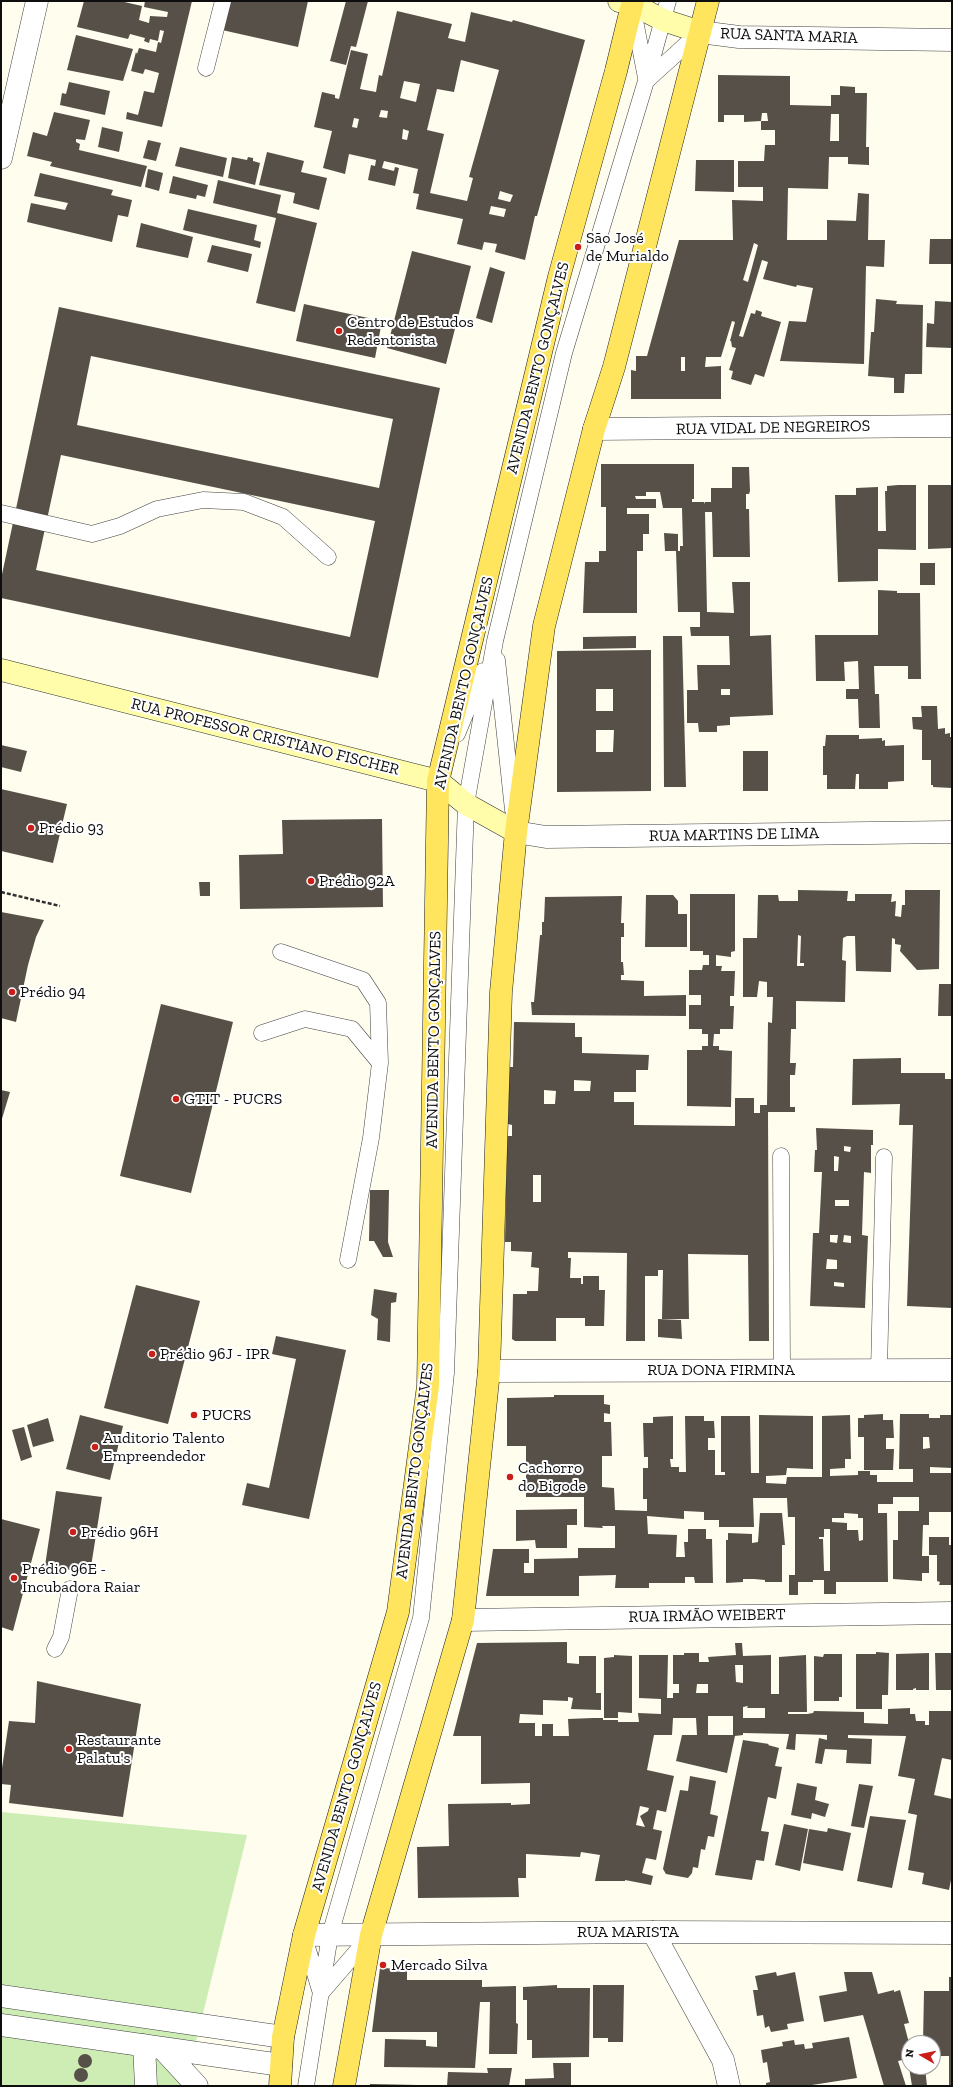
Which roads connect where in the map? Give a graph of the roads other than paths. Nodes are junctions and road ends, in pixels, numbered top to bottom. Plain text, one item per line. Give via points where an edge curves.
1 (37, 1) edge
2 (223, 1) edge
3 (708, 1) edge
4 (628, 2) edge
5 (666, 11) edge
6 (700, 32) junction
7 (952, 40) edge
8 (206, 68) dead end
9 (646, 81) junction
10 (1, 158) edge
11 (952, 426) edge
12 (594, 429) junction
13 (1, 513) edge
14 (328, 557) dead end
15 (495, 641) junction
16 (1, 670) edge
17 (438, 781) junction
18 (466, 804) junction
19 (516, 832) junction
20 (952, 832) edge
21 (281, 952) dead end
22 (262, 1033) dead end
23 (380, 1063) junction
24 (781, 1156) dead end
25 (884, 1157) dead end
26 (348, 1260) dead end
27 (782, 1370) junction
28 (879, 1370) junction
29 (952, 1370) edge
30 (489, 1371) junction
31 (70, 1589) dead end
32 (952, 1613) edge
33 (463, 1620) junction
34 (55, 1649) dead end
35 (653, 1932) junction
36 (952, 1933) edge
37 (304, 1935) junction
38 (330, 1935) junction
39 (371, 1935) junction
40 (321, 1993) junction
41 (1, 1996) edge
42 (193, 2024) junction
43 (1, 2025) edge
44 (283, 2037) junction
45 (153, 2047) junction
46 (189, 2053) junction
47 (280, 2076) edge
48 (146, 2086) edge
49 (197, 2086) edge
50 (306, 2086) edge
51 (344, 2086) edge
52 (729, 2086) edge

1 - 10 street
2 - 8 lane
3 - 6 main road
4 - 5 main road, RUA SANTA MARIA
4 - 9 lane
4 - 17 main road, AVENIDA BENTO GONÇALVES via 616,71 559,276
5 - 6 main road, RUA SANTA MARIA
5 - 9 lane
6 - 7 street, RUA SANTA MARIA via 739,36
6 - 9 lane
6 - 12 main road via 614,367
9 - 15 lane via 564,353
11 - 12 street, RUA VIDAL DE NEGREIROS
12 - 19 main road via 544,626
13 - 14 lane via 92,534 120,526 157,509 204,500 244,502 283,517
15 - 17 lane
15 - 18 lane
15 - 19 lane
16 - 17 main road, RUA PROFESSOR CRISTIANO FISCHER
17 - 18 main road, RUA PROFESSOR CRISTIANO FISCHER
17 - 37 main road, AVENIDA BENTO GONÇALVES via 428,1386 398,1612
18 - 19 main road, RUA PROFESSOR CRISTIANO FISCHER
18 - 38 lane via 446,1373 421,1618
19 - 20 street, RUA MARTINS DE LIMA via 546,837
19 - 30 main road via 501,992
21 - 23 lane via 363,980 378,1003
22 - 23 lane via 305,1019 352,1029
23 - 26 lane via 371,1138
24 - 27 lane
25 - 28 lane
27 - 28 street, RUA DONA FIRMINA
27 - 30 street, RUA DONA FIRMINA
28 - 29 street, RUA DONA FIRMINA
30 - 33 main road
31 - 34 lane via 61,1637
32 - 33 street, RUA IRMÃO WEIBERT
33 - 39 main road
35 - 36 street, RUA MARISTA
35 - 39 street, RUA MARISTA
35 - 52 street via 723,2060
37 - 38 street, RUA MARISTA
37 - 40 lane
37 - 44 main road, AVENIDA BENTO GONÇALVES
38 - 39 street, RUA MARISTA
38 - 40 lane
39 - 40 lane
39 - 51 main road
40 - 50 lane
41 - 42 street
42 - 44 street
42 - 46 street
43 - 45 street
44 - 47 main road, AVENIDA BENTO GONÇALVES
45 - 46 street
45 - 48 street
45 - 49 street
46 - 47 street

